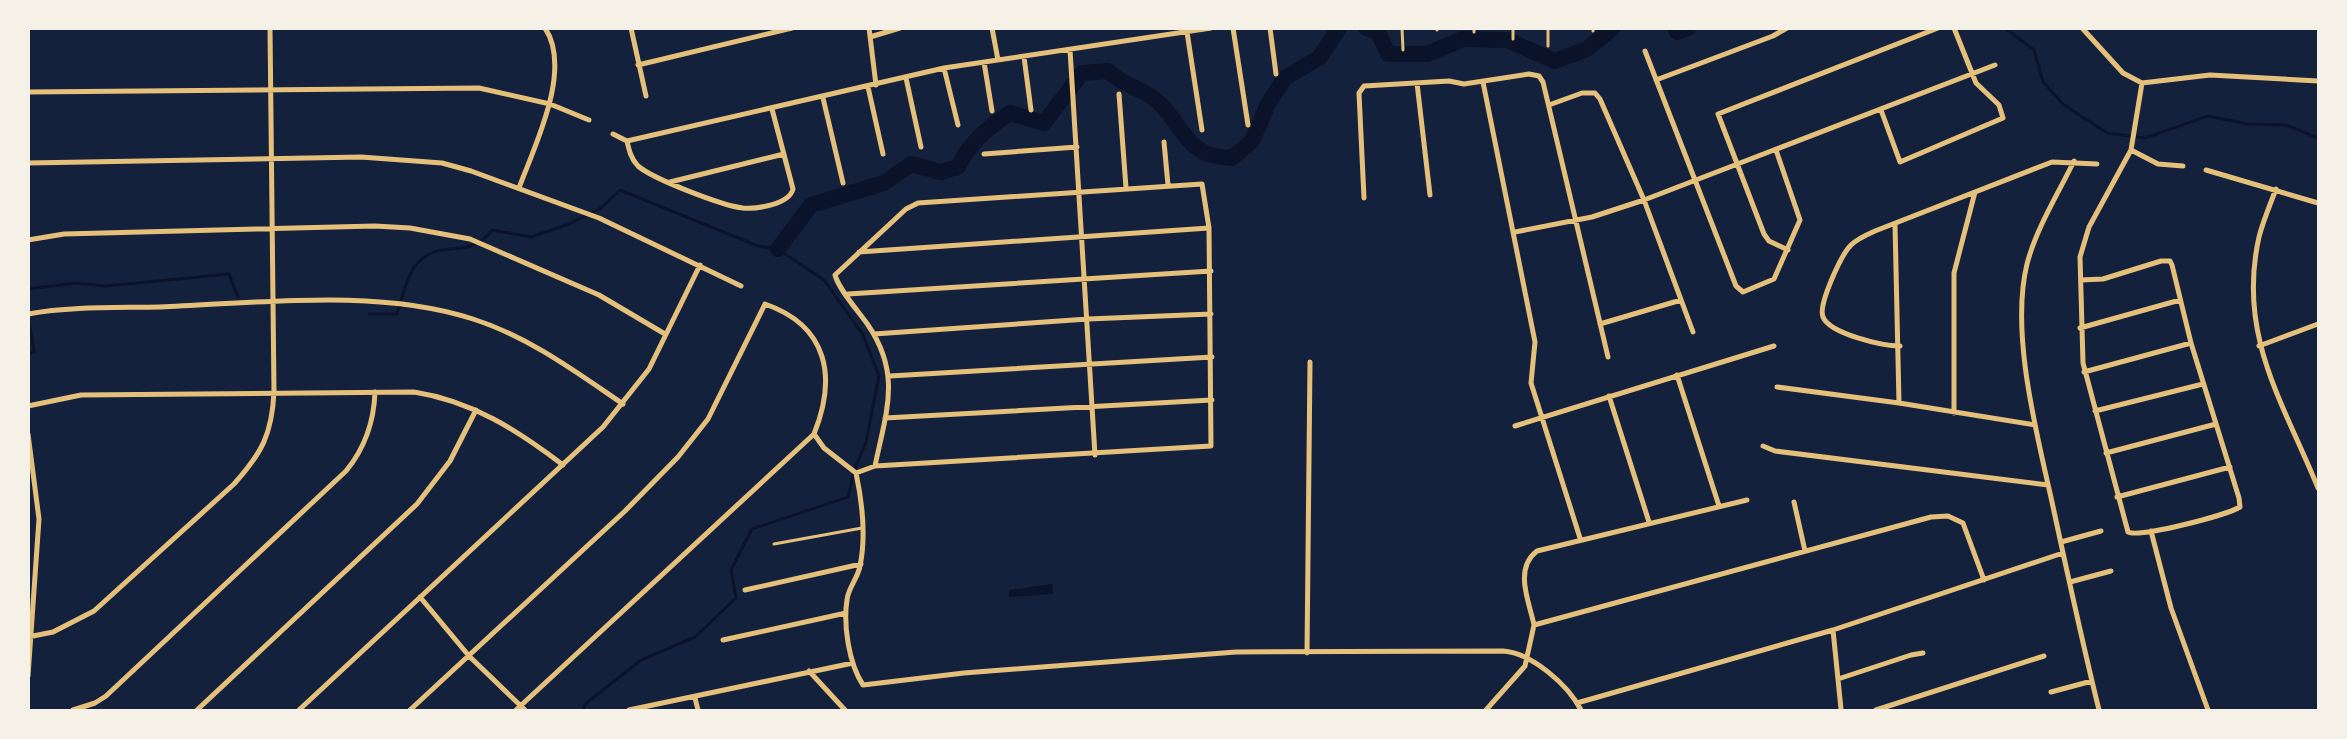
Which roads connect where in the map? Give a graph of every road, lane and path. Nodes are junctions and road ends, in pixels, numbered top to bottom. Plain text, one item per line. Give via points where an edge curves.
1 (270, 28) edge
2 (545, 28) edge
3 (631, 28) edge
4 (792, 28) edge
5 (869, 28) edge
6 (900, 28) edge
7 (992, 28) edge
8 (1211, 28) edge
9 (1233, 28) edge
10 (1270, 28) edge
11 (1402, 28) edge
12 (1513, 28) edge
13 (1548, 28) edge
14 (1788, 28) edge
15 (1938, 28) edge
16 (1954, 28) edge
17 (2082, 28) edge
18 (1186, 32) junction
19 (870, 37) junction
20 (1513, 39) dead end
21 (1548, 46) dead end
22 (1070, 50) junction
23 (1403, 50) dead end
24 (1645, 51) dead end
25 (1024, 57) junction
26 (998, 60) junction
27 (984, 62) junction
28 (638, 65) junction
29 (1995, 65) dead end
30 (944, 68) junction
31 (1276, 74) dead end
32 (1972, 74) junction
33 (906, 78) junction
34 (1656, 80) junction
35 (2319, 81) edge
36 (1483, 82) junction
37 (1417, 83) junction
38 (2142, 83) junction
39 (876, 85) junction
40 (868, 87) junction
41 (270, 88) junction
42 (28, 92) edge
43 (1119, 94) dead end
44 (646, 96) dead end
45 (823, 98) junction
46 (550, 104) junction
47 (1549, 105) junction
48 (772, 109) junction
49 (1031, 110) dead end
50 (1881, 110) junction
51 (992, 111) dead end
52 (589, 120) dead end
53 (958, 125) dead end
54 (1248, 125) dead end
55 (1202, 130) dead end
56 (613, 134) dead end
57 (627, 141) junction
58 (1164, 142) dead end
59 (921, 147) dead end
60 (1077, 147) junction
61 (1776, 150) junction
62 (2131, 150) junction
63 (784, 154) junction
64 (883, 154) dead end
65 (984, 154) dead end
66 (271, 158) junction
67 (2074, 161) junction
68 (28, 163) edge
69 (1737, 164) junction
70 (2097, 164) dead end
71 (2183, 166) dead end
72 (2206, 170) dead end
73 (670, 182) junction
74 (1694, 182) junction
75 (843, 183) dead end
76 (1168, 185) junction
77 (519, 188) junction
78 (1126, 188) junction
79 (2276, 189) junction
80 (1080, 191) junction
81 (1975, 192) junction
82 (1430, 195) dead end
83 (1364, 198) dead end
84 (1644, 200) junction
85 (2319, 203) edge
86 (1576, 220) junction
87 (1895, 224) junction
88 (1209, 228) junction
89 (271, 230) junction
90 (1515, 231) junction
91 (1083, 237) junction
92 (28, 240) edge
93 (1788, 250) junction
94 (858, 252) junction
95 (700, 265) junction
96 (1211, 271) junction
97 (1086, 279) junction
98 (2081, 280) junction
99 (741, 286) dead end
100 (848, 294) junction
101 (1681, 300) junction
102 (2180, 300) junction
103 (273, 302) junction
104 (28, 314) edge
105 (1211, 314) junction
106 (1088, 319) junction
107 (1600, 324) junction
108 (2319, 324) edge
109 (2080, 328) junction
110 (1693, 332) dead end
111 (665, 334) junction
112 (874, 334) junction
113 (2191, 343) junction
114 (1774, 346) dead end
115 (1900, 346) junction
116 (2259, 346) junction
117 (1212, 357) junction
118 (1608, 357) dead end
119 (1310, 362) dead end
120 (1090, 365) junction
121 (2084, 372) junction
122 (1677, 375) junction
123 (890, 376) junction
124 (2204, 384) junction
125 (1777, 387) dead end
126 (274, 392) junction
127 (375, 392) junction
128 (1609, 396) junction
129 (1212, 400) junction
130 (1899, 403) junction
131 (623, 404) junction
132 (28, 406) edge
133 (1093, 407) junction
134 (476, 410) junction
135 (2095, 411) junction
136 (1954, 412) junction
137 (1542, 417) junction
138 (885, 418) junction
139 (2216, 424) junction
140 (2035, 425) junction
141 (1515, 426) dead end
142 (28, 434) edge
143 (813, 435) junction
144 (1763, 447) dead end
145 (2106, 453) junction
146 (1095, 455) junction
147 (563, 465) junction
148 (875, 466) junction
149 (2230, 467) junction
150 (856, 473) junction
151 (2048, 485) junction
152 (2319, 488) edge
153 (2117, 497) junction
154 (1747, 500) dead end
155 (1794, 502) dead end
156 (1719, 506) junction
157 (1649, 522) junction
158 (862, 528) junction
159 (2101, 531) dead end
160 (2151, 531) junction
161 (1580, 538) junction
162 (2061, 542) junction
163 (774, 544) dead end
164 (1805, 550) junction
165 (2063, 553) junction
166 (861, 564) junction
167 (2111, 571) dead end
168 (1984, 580) junction
169 (2070, 582) junction
170 (745, 590) dead end
171 (420, 597) junction
172 (846, 613) junction
173 (1534, 622) junction
174 (1833, 630) junction
175 (30, 637) edge
176 (723, 640) dead end
177 (1307, 653) junction
178 (1923, 653) dead end
179 (469, 656) junction
180 (2044, 656) dead end
181 (1528, 659) junction
182 (853, 663) junction
183 (809, 671) junction
184 (28, 676) edge
185 (1838, 679) junction
186 (2092, 681) junction
187 (2051, 692) dead end
188 (695, 698) junction
189 (1577, 703) junction
190 (1896, 707) edge
191 (523, 708) edge
192 (1841, 709) edge
193 (74, 711) edge
194 (197, 711) edge
195 (299, 711) edge
196 (410, 711) edge
197 (516, 711) edge
198 (629, 711) edge
199 (698, 711) edge
200 (845, 711) edge
201 (1486, 711) edge
202 (1581, 711) edge
203 (1876, 711) edge
204 (2099, 711) edge
205 (2208, 711) edge

1 - 41 street
2 - 46 street via 555,75
3 - 28 street
4 - 28 street
5 - 19 street
6 - 19 street
7 - 26 street
8 - 18 street
9 - 54 street
10 - 31 street
11 - 23 lane
12 - 20 lane
13 - 21 lane
14 - 34 street
15 - 69 street via 1718,114
16 - 32 street
17 - 38 street via 2122,73
18 - 22 street
18 - 55 street
19 - 39 street
22 - 25 street
22 - 60 street
24 - 34 street
25 - 26 street
25 - 49 street
26 - 27 street
27 - 30 street
27 - 51 street
28 - 44 street
29 - 32 street
30 - 33 street
30 - 53 street
32 - 50 street
32 - 50 street via 1982,91 1999,105 2003,118 1904,161 1897,158
33 - 39 street
33 - 59 street
34 - 74 street
35 - 38 street via 2222,75
36 - 37 street
36 - 47 street via 1529,74 1539,76
36 - 90 street
37 - 82 street
37 - 83 street via 1364,86 1359,93
38 - 62 street
39 - 40 street
40 - 45 street
40 - 64 street
41 - 42 street
41 - 46 street via 479,88
41 - 66 street
43 - 78 street
45 - 48 street
45 - 75 street
46 - 52 street
46 - 77 street
47 - 84 street via 1582,93 1595,93
47 - 86 street
48 - 57 street
48 - 63 street
50 - 61 street
56 - 57 street
57 - 73 street via 638,165
58 - 76 street
60 - 65 street
60 - 80 street
61 - 69 street
61 - 93 street via 1799,215
62 - 71 street via 2158,164
62 - 98 street via 2084,238
63 - 73 street
63 - 73 street via 793,189 787,198 775,203 738,207
66 - 68 street
66 - 77 street via 361,157 442,163
66 - 89 street
67 - 70 street
67 - 81 street via 2052,162
67 - 140 street via 2032,250 2025,278 2026,375
69 - 74 street
69 - 93 street via 1764,234 1769,241
72 - 79 street
74 - 84 street
74 - 93 street via 1739,289 1752,290 1774,279
76 - 78 street
76 - 88 street via 1202,184
77 - 95 street via 599,218
78 - 80 street
79 - 85 street
79 - 116 street via 2259,237 2255,265 2253,298
80 - 91 street
80 - 94 street via 918,203
81 - 87 street
81 - 136 street via 1954,273
84 - 86 street
84 - 101 street
86 - 90 street
86 - 107 street
87 - 115 street
87 - 115 street via 1852,243 1838,264 1822,311 1831,326 1876,344
88 - 91 street
88 - 96 street
89 - 92 street via 64,234
89 - 103 street
89 - 111 street via 375,226 470,239 599,294
90 - 137 street via 1535,342 1531,383
91 - 94 street
91 - 97 street
94 - 100 street via 836,273
95 - 99 street
95 - 111 street
96 - 97 street
96 - 105 street
97 - 100 street
97 - 106 street
98 - 102 street via 2103,279 2170,261
98 - 109 street
100 - 112 street
101 - 107 street
101 - 110 street
102 - 109 street
102 - 113 street
103 - 104 street via 80,308
103 - 126 street
103 - 131 street via 328,300 396,305 475,319 531,344
105 - 106 street
105 - 117 street
106 - 112 street
106 - 120 street
107 - 118 street
108 - 116 street
109 - 121 street
111 - 131 street via 649,369
112 - 123 street via 886,356
113 - 121 street
113 - 124 street
114 - 122 street
115 - 130 street
116 - 152 street
117 - 120 street
117 - 129 street
119 - 177 street
120 - 123 street
120 - 133 street
121 - 135 street
122 - 128 street
122 - 156 street
123 - 138 street
124 - 135 street
124 - 139 street
125 - 130 street
126 - 127 street
126 - 132 street via 81,395
126 - 175 street via 273,420 266,442 234,484 94,611 53,632
127 - 134 street via 438,396
127 - 193 street via 368,433 357,458 346,471 106,696
128 - 137 street
128 - 157 street
129 - 133 street
129 - 146 street via 1211,446
130 - 136 street
131 - 147 street
133 - 138 street
133 - 146 street
134 - 147 street via 503,422
134 - 194 street via 450,461 417,504
135 - 145 street
136 - 140 street
137 - 141 street
137 - 161 street
138 - 148 street
139 - 145 street
139 - 149 street
140 - 151 street
142 - 175 street via 39,519
143 - 150 street
143 - 179 street via 827,392 820,351 806,327 789,312 765,304 708,419 678,457
143 - 191 street
144 - 151 street via 1776,452
145 - 153 street
146 - 148 street
147 - 171 street
148 - 150 street
149 - 153 street
149 - 160 street via 2240,507
150 - 158 street
151 - 162 street
153 - 160 street via 2131,534
154 - 156 street
155 - 164 street
156 - 157 street
157 - 161 street
158 - 163 lane
158 - 166 street
159 - 162 street
160 - 205 street via 2171,608
161 - 173 street via 1537,551 1527,560 1525,583
162 - 165 street
164 - 168 street via 1948,516 1966,528
164 - 173 street
165 - 168 street
165 - 169 street
166 - 170 street
166 - 172 street via 847,598
167 - 169 street
168 - 174 street
169 - 186 street
171 - 179 street
171 - 195 street
172 - 176 street
172 - 182 street
173 - 181 street
174 - 185 street
174 - 189 street
175 - 184 street
177 - 181 street via 1503,651
177 - 182 street via 1236,652 863,685
178 - 185 street
179 - 191 street
179 - 196 street
180 - 190 street
181 - 189 street
181 - 201 street
182 - 183 street
183 - 188 street
183 - 200 street
185 - 192 street
186 - 187 street
186 - 204 street
188 - 198 street
188 - 199 street
189 - 202 street
190 - 203 street
191 - 197 street

